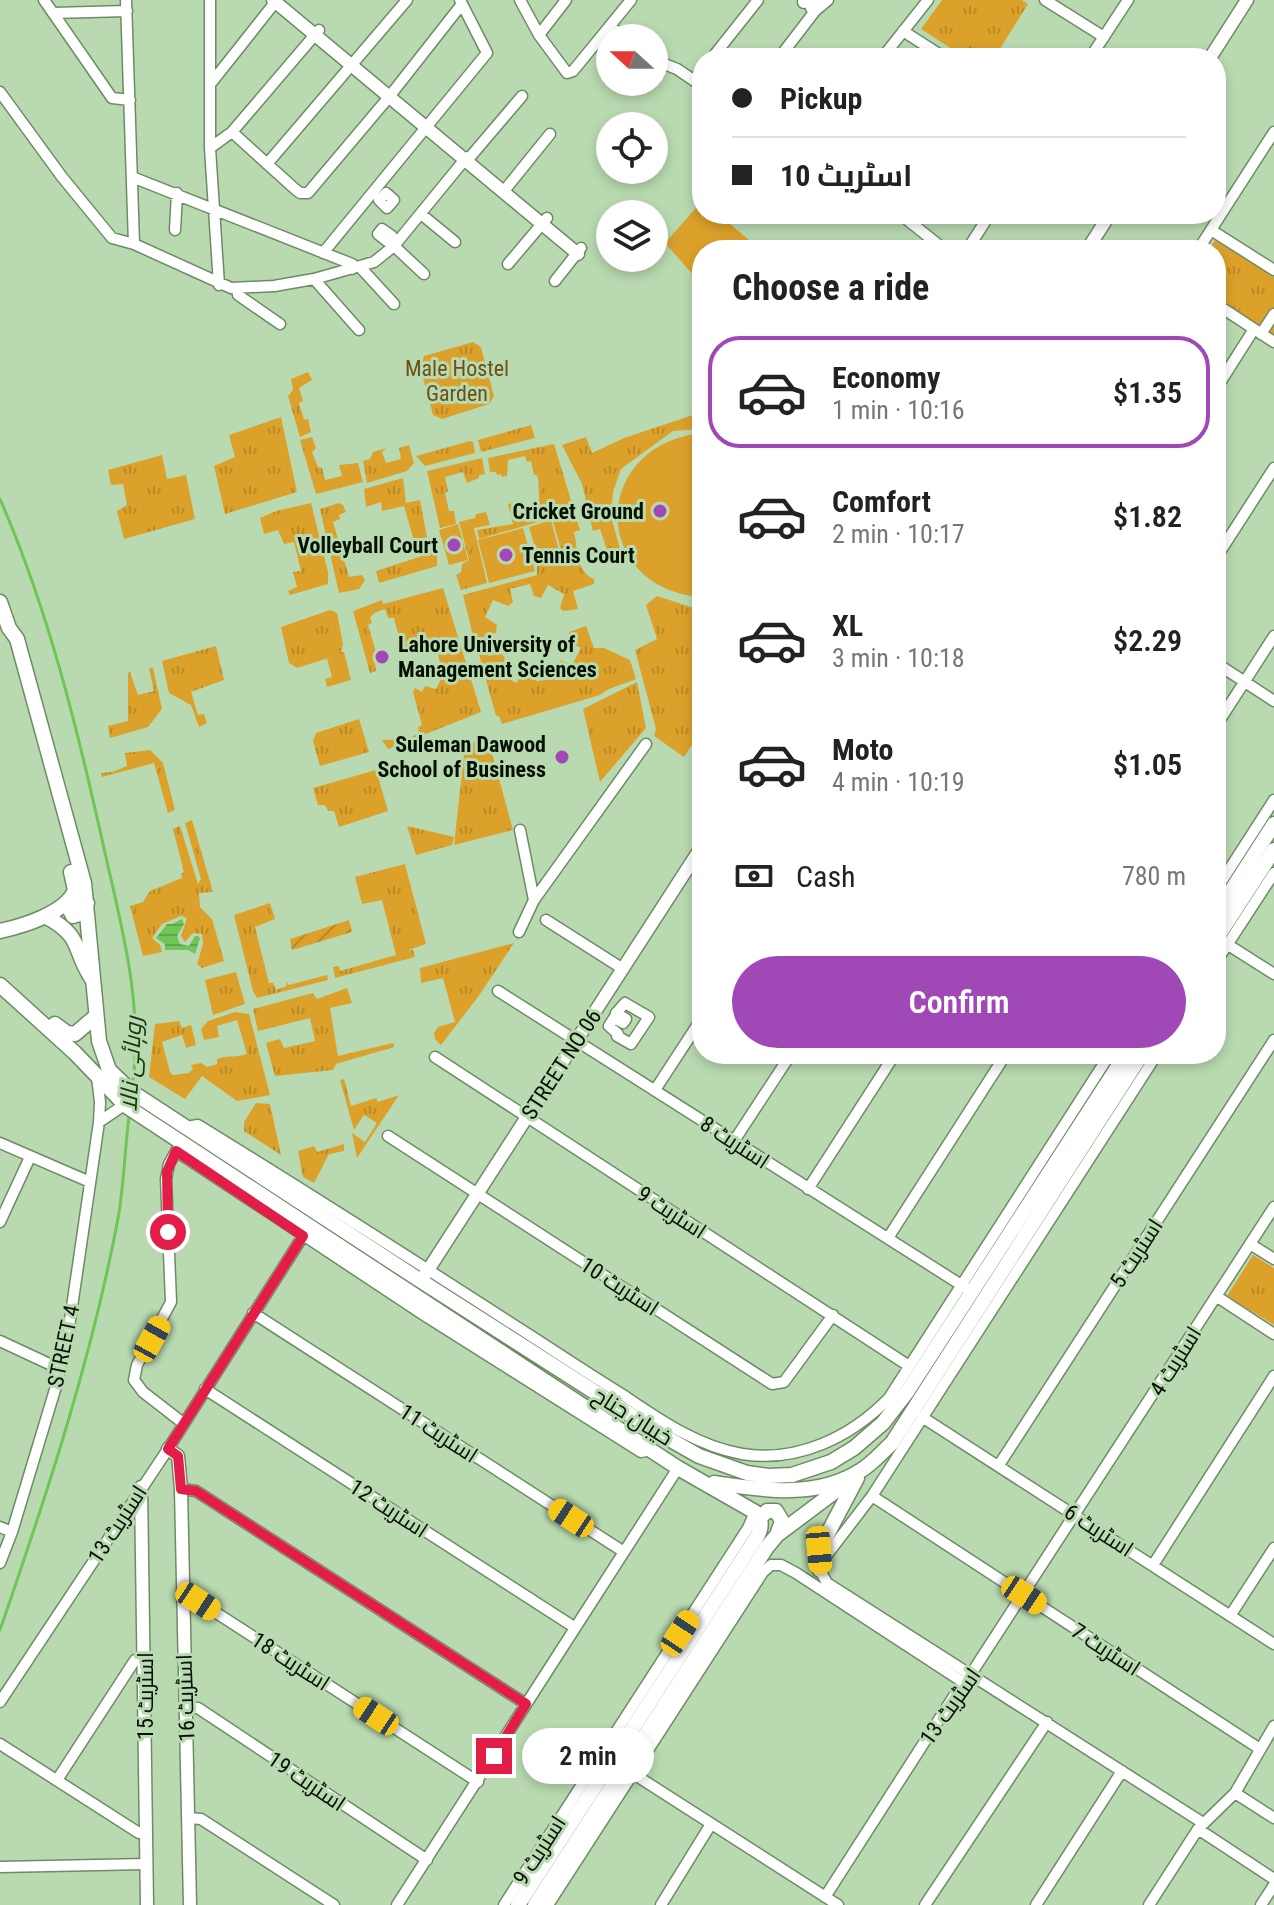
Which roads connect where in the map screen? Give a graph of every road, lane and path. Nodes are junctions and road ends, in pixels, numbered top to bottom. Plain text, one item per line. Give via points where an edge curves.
1 (44, 0) edge
2 (210, 0) edge
3 (407, 0) edge
4 (520, 0) edge
5 (566, 0) edge
6 (631, 0) edge
7 (758, 0) edge
8 (828, 0) edge
9 (928, 0) edge
10 (1045, 0) edge
11 (1128, 0) edge
12 (1247, 0) edge
13 (277, 1) edge
14 (461, 2) edge
15 (809, 3) edge
16 (127, 6) edge
17 (53, 13) junction
18 (612, 24) edge
19 (903, 31) junction
20 (317, 32) junction
21 (539, 35) junction
22 (1104, 37) junction
23 (596, 43) edge
24 (720, 48) edge
25 (784, 48) edge
26 (890, 48) edge
27 (929, 48) edge
28 (1097, 48) edge
29 (1216, 48) edge
30 (354, 63) junction
31 (668, 65) edge
32 (692, 79) edge
33 (212, 82) junction
34 (0, 92) edge
35 (392, 94) junction
36 (522, 96) dead end
37 (130, 100) junction
38 (430, 125) junction
39 (232, 132) junction
40 (1274, 132) edge
41 (550, 134) dead end
42 (210, 148) junction
43 (468, 157) junction
44 (267, 164) junction
45 (132, 177) junction
46 (506, 189) junction
47 (177, 193) junction
48 (1226, 207) edge
49 (215, 210) junction
50 (421, 214) junction
51 (545, 220) junction
52 (915, 224) edge
53 (1215, 224) edge
54 (175, 230) dead end
55 (1211, 230) junction
56 (933, 240) edge
57 (1204, 240) edge
58 (455, 242) dead end
59 (134, 244) junction
60 (394, 246) junction
61 (580, 251) joint
62 (323, 253) junction
63 (508, 264) dead end
64 (356, 268) junction
65 (1274, 270) edge
66 (424, 274) dead end
67 (314, 279) junction
68 (555, 281) dead end
69 (219, 285) junction
70 (237, 289) junction
71 (394, 304) dead end
72 (1226, 310) edge
73 (1274, 314) edge
74 (280, 324) dead end
75 (359, 330) dead end
76 (1258, 331) junction
77 (1274, 342) edge
78 (1226, 375) edge
79 (1274, 468) edge
80 (1226, 542) edge
81 (0, 602) edge
82 (9, 628) junction
83 (1274, 636) edge
84 (1226, 669) edge
85 (1245, 681) junction
86 (1274, 701) edge
87 (1226, 710) edge
88 (646, 744) dead end
89 (1274, 800) edge
90 (1274, 824) edge
91 (520, 830) dead end
92 (1274, 850) edge
93 (692, 862) edge
94 (1274, 873) edge
95 (1226, 874) edge
96 (75, 887) junction
97 (1226, 898) edge
98 (534, 900) junction
99 (87, 903) junction
100 (45, 916) junction
101 (546, 920) dead end
102 (1226, 930) edge
103 (0, 931) edge
104 (519, 932) dead end
105 (1226, 933) edge
106 (1226, 944) edge
107 (623, 969) junction
108 (1274, 974) edge
109 (92, 980) junction
110 (0, 985) edge
111 (498, 991) dead end
112 (34, 1015) junction
113 (96, 1016) junction
114 (609, 1026) joint
115 (692, 1033) edge
116 (576, 1040) junction
117 (1274, 1040) edge
118 (435, 1057) dead end
119 (784, 1064) edge
120 (889, 1064) edge
121 (1000, 1064) edge
122 (1104, 1064) edge
123 (1119, 1064) edge
124 (1136, 1064) edge
125 (1151, 1064) edge
126 (97, 1077) junction
127 (655, 1090) junction
128 (125, 1106) junction
129 (526, 1118) junction
130 (99, 1122) junction
131 (388, 1136) dead end
132 (182, 1141) junction
133 (734, 1141) junction
134 (0, 1143) edge
135 (30, 1157) junction
136 (90, 1182) junction
137 (808, 1189) junction
138 (477, 1194) junction
139 (1274, 1207) edge
140 (0, 1222) edge
141 (306, 1230) junction
142 (888, 1238) junction
143 (1250, 1244) junction
144 (1274, 1259) edge
145 (425, 1275) junction
146 (967, 1289) junction
147 (1216, 1296) junction
148 (253, 1313) junction
149 (833, 1315) junction
150 (1274, 1334) edge
151 (0, 1341) edge
152 (909, 1366) junction
153 (60, 1369) junction
154 (1274, 1376) edge
155 (205, 1389) junction
156 (894, 1402) junction
157 (922, 1417) junction
158 (183, 1423) junction
159 (665, 1430) junction
160 (168, 1449) junction
161 (999, 1465) junction
162 (678, 1468) junction
163 (861, 1471) junction
164 (704, 1481) junction
165 (141, 1487) junction
166 (181, 1489) junction
167 (872, 1496) junction
168 (758, 1515) junction
169 (1077, 1515) junction
170 (0, 1527) edge
171 (12, 1532) junction
172 (777, 1535) junction
173 (1274, 1548) edge
174 (624, 1552) junction
175 (0, 1563) edge
176 (1153, 1565) junction
177 (820, 1570) junction
178 (1024, 1595) junction
179 (182, 1599) junction
180 (1230, 1616) junction
181 (574, 1627) junction
182 (1274, 1644) edge
183 (145, 1657) junction
184 (967, 1678) junction
185 (0, 1702) edge
186 (526, 1704) junction
187 (185, 1708) junction
188 (1047, 1722) junction
189 (1274, 1726) edge
190 (0, 1744) edge
191 (1260, 1749) junction
192 (628, 1771) junction
193 (1122, 1771) junction
194 (57, 1780) junction
195 (478, 1782) junction
196 (1235, 1793) junction
197 (188, 1818) junction
198 (1274, 1818) edge
199 (711, 1824) junction
200 (1201, 1826) junction
201 (146, 1833) junction
202 (427, 1860) junction
203 (146, 1864) junction
204 (0, 1867) edge
205 (1274, 1879) edge
206 (1274, 1885) edge
207 (825, 1897) junction
208 (147, 1905) edge
209 (190, 1905) edge
210 (334, 1905) edge
211 (397, 1905) edge
212 (504, 1905) edge
213 (518, 1905) edge
214 (535, 1905) edge
215 (548, 1905) edge
216 (661, 1905) edge
217 (838, 1905) edge
218 (925, 1905) edge
219 (1036, 1905) edge
220 (1149, 1905) edge
221 (1261, 1905) edge

1 - 17 street
2 - 33 street
3 - 30 street
4 - 21 street
5 - 21 street
6 - 18 street
7 - 24 street
8 - 15 street
9 - 19 street
10 - 22 street
11 - 22 street
12 - 29 street
13 - 20 street
13 - 33 street
14 - 35 street
14 - 38 street via 487,53
15 - 25 street
16 - 17 street
16 - 37 street
17 - 37 street via 112,98
19 - 26 street
19 - 27 street
20 - 30 street
20 - 39 street
21 - 23 street via 567,73
22 - 28 street
30 - 35 street
30 - 44 street
31 - 32 street
33 - 42 street
34 - 59 street via 112,238
35 - 38 street
35 - 44 street via 308,193 300,193
36 - 43 street
37 - 45 street
38 - 43 street
38 - 62 street
39 - 42 street
39 - 44 street
40 - 48 street
41 - 46 street
42 - 49 street
43 - 46 street
43 - 50 street
45 - 47 street
45 - 59 street
46 - 51 street
47 - 49 street
47 - 54 street
49 - 62 street
49 - 69 street
50 - 58 street
50 - 60 street
51 - 61 street
51 - 63 street
52 - 56 street
53 - 55 street
55 - 57 street
55 - 65 street
59 - 69 street
60 - 64 street
60 - 66 street
61 - 68 street
62 - 64 street
64 - 67 street
64 - 71 street
67 - 70 street
67 - 75 street
69 - 70 street
70 - 74 street via 238,295
72 - 76 street
73 - 76 street
76 - 77 street
76 - 78 street
79 - 80 street
81 - 82 main road
82 - 96 main road
82 - 99 main road via 17,639
83 - 85 street
84 - 85 street
85 - 86 street
85 - 87 street
88 - 98 street
89 - 95 street
90 - 97 main road
91 - 98 street
92 - 102 main road
93 - 107 street, STREET NO 06
94 - 105 street
96 - 99 main road via 71,914 78,916
96 - 100 main road via 68,902
98 - 104 street
99 - 109 main road
100 - 103 main road
100 - 109 main road via 72,935
101 - 107 street
106 - 108 street
107 - 116 street, STREET NO 06
109 - 113 main road, خیبان جناح
110 - 112 main road, خیبان جناح
111 - 116 street, اسٹریٹ 8
112 - 113 main road via 70,1034
112 - 126 main road, خیبان جناح
113 - 132 main road, خیبان جناح via 105,1063
114 - 114 street via 614,1018 623,1023 626,1019 616,1013 625,1003 649,1017 631,1044
115 - 127 street
116 - 127 street, اسٹریٹ 8
116 - 129 street, STREET NO 06
117 - 161 street, اسٹریٹ 5
118 - 129 street, اسٹریٹ 9
119 - 133 street
120 - 137 street
121 - 142 street
122 - 146 street
123 - 146 main road, خیبان جناح
124 - 163 main road, خیبان جناح via 892,1443
125 - 157 street
126 - 128 main road, خیبان جناح
126 - 130 street, STREET 4
127 - 133 street, اسٹریٹ 8
128 - 130 street
128 - 132 main road, خیبان جناح
129 - 138 street, STREET NO 06
129 - 149 street, اسٹریٹ 9
130 - 136 street, STREET 4
131 - 138 street, اسٹریٹ 10
132 - 141 main road, خیبان جناح
132 - 145 main road, خیبان جناح
132 - 158 street via 166,1179 171,1302 134,1380
133 - 137 street, اسٹریٹ 8
134 - 135 street
135 - 136 street
135 - 140 street
136 - 153 street, STREET 4
137 - 142 street, اسٹریٹ 8
138 - 145 street, STREET NO 06
138 - 149 street, اسٹریٹ 10 via 772,1384 784,1382
139 - 143 street, اسٹریٹ 4
141 - 148 street, اسٹریٹ 13
141 - 162 main road, خیبان جناح
142 - 146 street, اسٹریٹ 8
143 - 144 street
143 - 147 street, اسٹریٹ 4
145 - 159 main road, خیبان جناح
146 - 152 street
146 - 156 main road, خیبان جناح
147 - 150 street
147 - 169 street, اسٹریٹ 4
148 - 155 street, اسٹریٹ 13
148 - 174 street, اسٹریٹ 11
149 - 152 street, اسٹریٹ 9
151 - 153 street
152 - 156 street
153 - 171 street, STREET 4
154 - 176 street
155 - 158 street, اسٹریٹ 13
155 - 181 street, اسٹریٹ 12
156 - 159 street via 835,1439 777,1455 715,1448
156 - 159 main road, خیبان جناح via 875,1431 854,1448 792,1475 734,1469 699,1456
157 - 161 street, اسٹریٹ 6
157 - 167 street
158 - 160 street, اسٹریٹ 13
160 - 165 street, اسٹریٹ 13
160 - 166 street, اسٹریٹ 16 via 178,1456
161 - 169 street, اسٹریٹ 6
162 - 164 main road, خیبان جناح
162 - 174 street
163 - 164 main road, خیبان جناح via 833,1483 785,1491
163 - 172 main road
163 - 177 main road via 819,1550
164 - 168 main road, خیبان جناح
165 - 183 street, اسٹریٹ 15
165 - 185 street, اسٹریٹ 13
166 - 179 street, اسٹریٹ 16
166 - 186 street via 196,1491
167 - 177 street
167 - 178 street, اسٹریٹ 7
168 - 172 main road, خیبان جناح via 776,1511 782,1521
168 - 212 street, اسٹریٹ 9
168 - 213 main road via 758,1535
169 - 176 street, اسٹریٹ 6
169 - 178 street, اسٹریٹ 13
170 - 171 street
171 - 175 street, STREET 4
172 - 192 main road
173 - 180 street
174 - 181 street
176 - 180 street, اسٹریٹ 6
177 - 184 street via 827,1583
178 - 184 street, اسٹریٹ 13
178 - 191 street, اسٹریٹ 7
179 - 187 street, اسٹریٹ 16
179 - 195 street, اسٹریٹ 18 via 198,1601
180 - 182 street, اسٹریٹ 6
181 - 186 street
183 - 194 street via 135,1660
183 - 201 street, اسٹریٹ 15
184 - 188 street
184 - 192 street via 781,1565 771,1565
184 - 207 street, اسٹریٹ 13
186 - 195 street
187 - 197 street, اسٹریٹ 16
187 - 202 street, اسٹریٹ 19 via 198,1708
188 - 193 street
188 - 218 street
189 - 191 street
190 - 194 street
191 - 196 street
192 - 199 street
192 - 214 main road
192 - 215 street
193 - 200 street
193 - 219 street
194 - 201 street
195 - 202 street
196 - 198 street
196 - 200 street
197 - 209 street, اسٹریٹ 16
197 - 210 street via 201,1819
199 - 207 street
199 - 216 street
200 - 205 street
200 - 220 street
201 - 203 street, اسٹریٹ 15
202 - 211 street
203 - 204 street
203 - 208 street, اسٹریٹ 15
206 - 221 street
207 - 217 street

